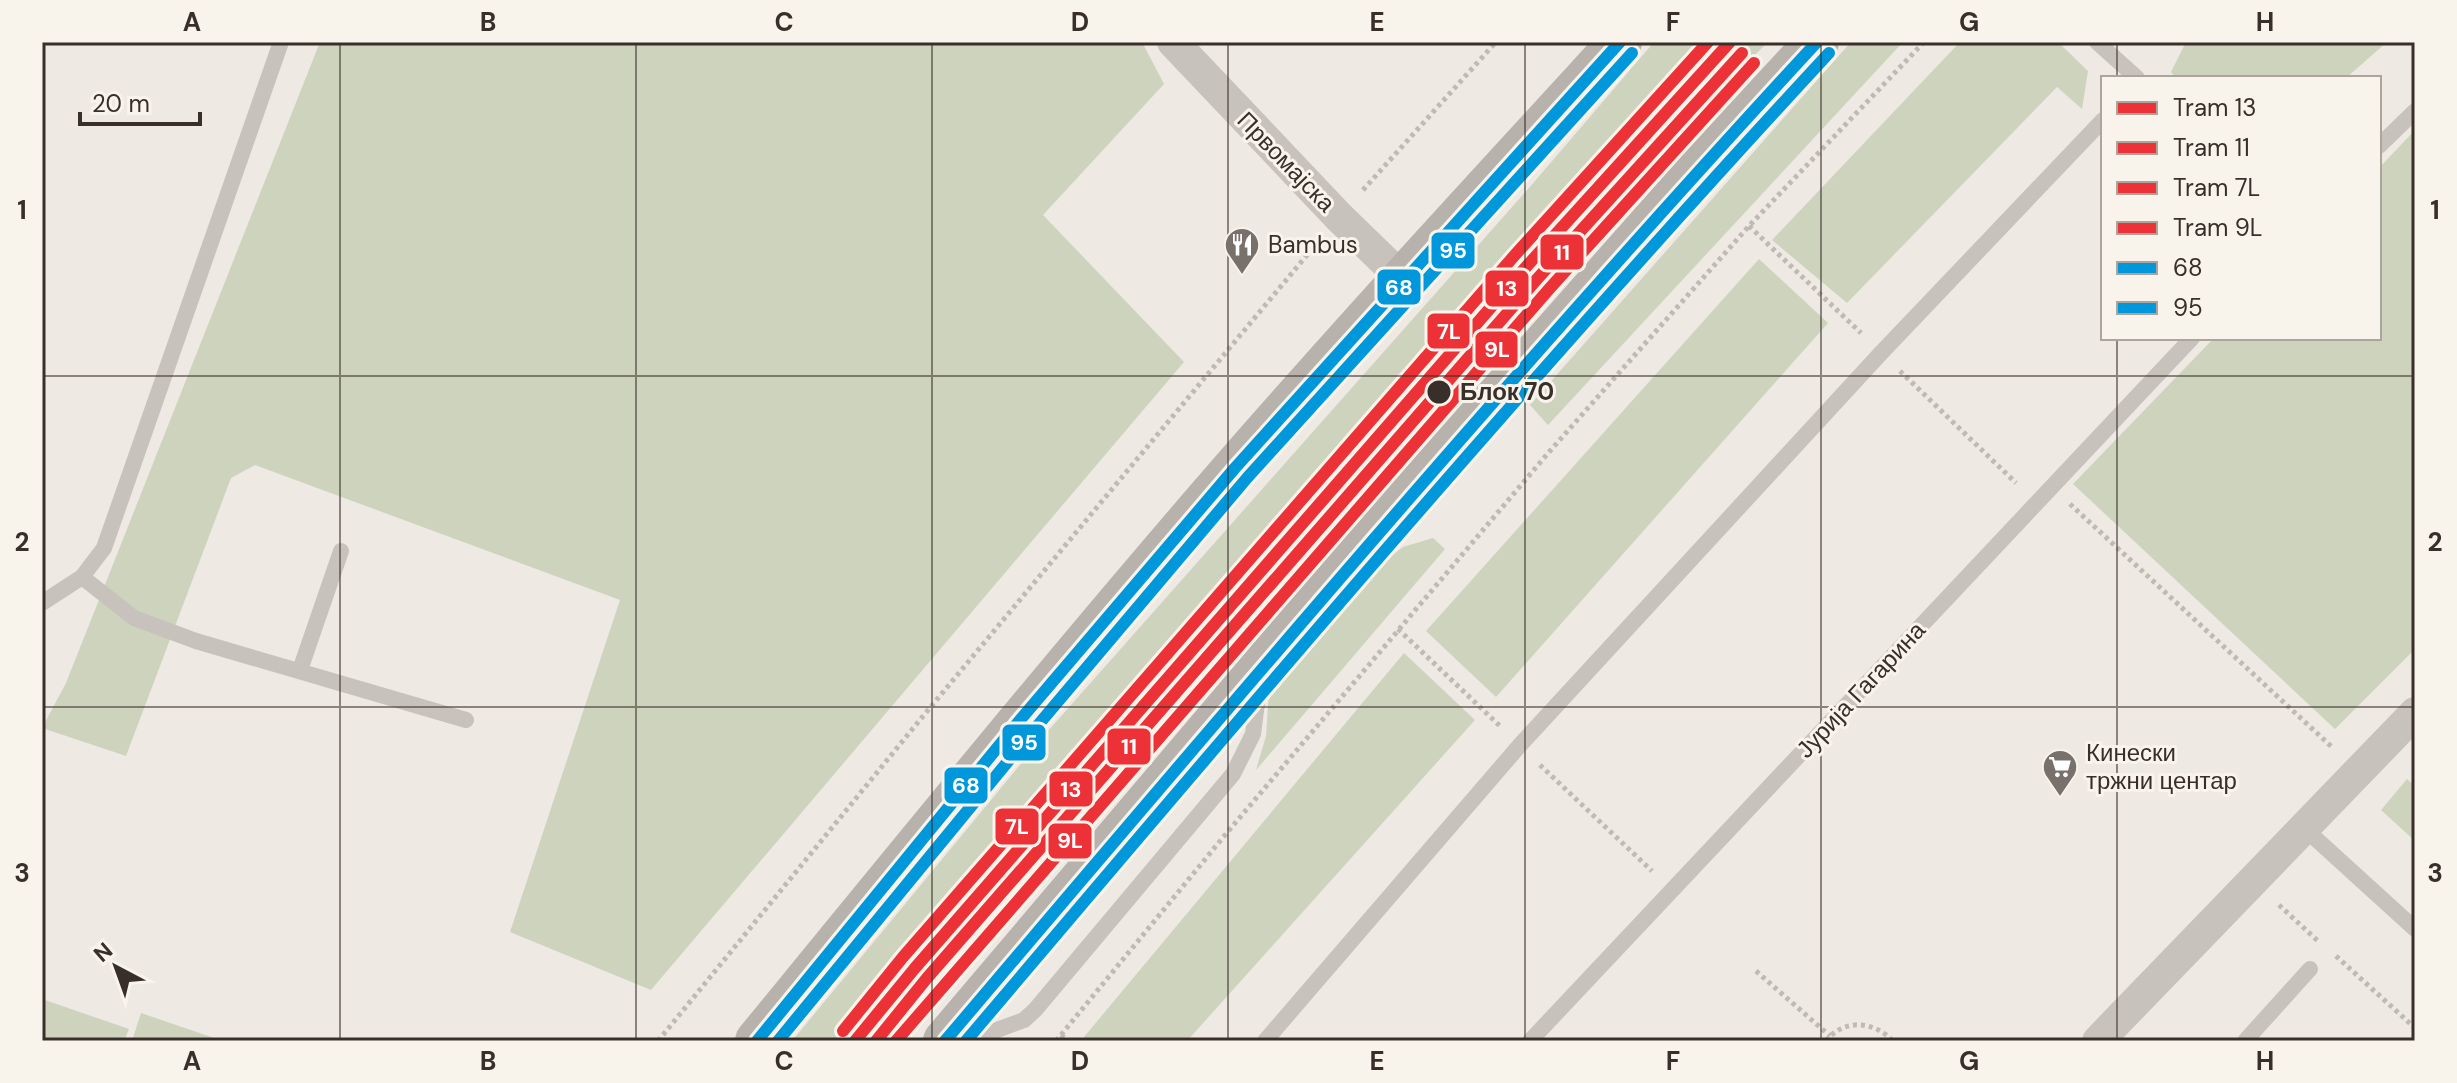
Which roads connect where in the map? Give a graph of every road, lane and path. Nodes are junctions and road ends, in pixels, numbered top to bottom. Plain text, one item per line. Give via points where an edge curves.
1 (281, 42) edge
2 (1173, 42) edge
3 (1496, 42) edge
4 (1620, 42) edge
5 (1817, 42) edge
6 (1924, 42) edge
7 (2097, 42) edge
8 (2135, 76) edge
9 (2415, 111) edge
10 (2101, 122) edge
11 (2381, 144) edge
12 (1339, 217) junction
13 (1404, 280) junction
14 (2190, 340) edge
15 (1460, 366) dead end
16 (1437, 390) dead end
17 (2052, 487) junction
18 (341, 551) dead end
19 (82, 577) junction
20 (42, 603) edge
21 (1262, 665) junction
22 (300, 670) junction
23 (2415, 713) edge
24 (466, 720) dead end
25 (2358, 772) junction
26 (2304, 828) junction
27 (2415, 929) edge
28 (2310, 969) dead end
29 (1756, 971) dead end
30 (1061, 1035) junction
31 (2111, 1037) edge
32 (1828, 1039) edge
33 (658, 1041) edge
34 (757, 1041) edge
35 (945, 1041) edge
36 (967, 1041) edge
37 (1056, 1041) edge
38 (1068, 1041) edge
39 (1265, 1041) edge
40 (1530, 1041) edge
41 (1893, 1041) edge
42 (2245, 1041) edge

1 - 19 lane via 104,548
2 - 12 street, Првомајска
3 - 12 path
4 - 13 main road
5 - 21 main road
6 - 30 path via 1749,226 1549,452
7 - 8 lane
9 - 11 lane
10 - 39 lane via 1520,745
12 - 13 street, Првомајска
12 - 33 path
13 - 34 main road via 1183,528
14 - 17 lane, Јурија Гагарина
15 - 16 path
17 - 25 path
17 - 40 lane, Јурија Гагарина
18 - 22 lane
19 - 20 lane
19 - 22 lane via 134,618
21 - 35 main road
21 - 36 lane via 1253,734 1233,774 1035,1010 1024,1020
22 - 24 lane
23 - 25 street
25 - 26 street
26 - 27 lane
26 - 31 street
28 - 42 lane
29 - 32 path
30 - 37 path
30 - 38 path
32 - 41 path via 1855,1024 1881,1030

